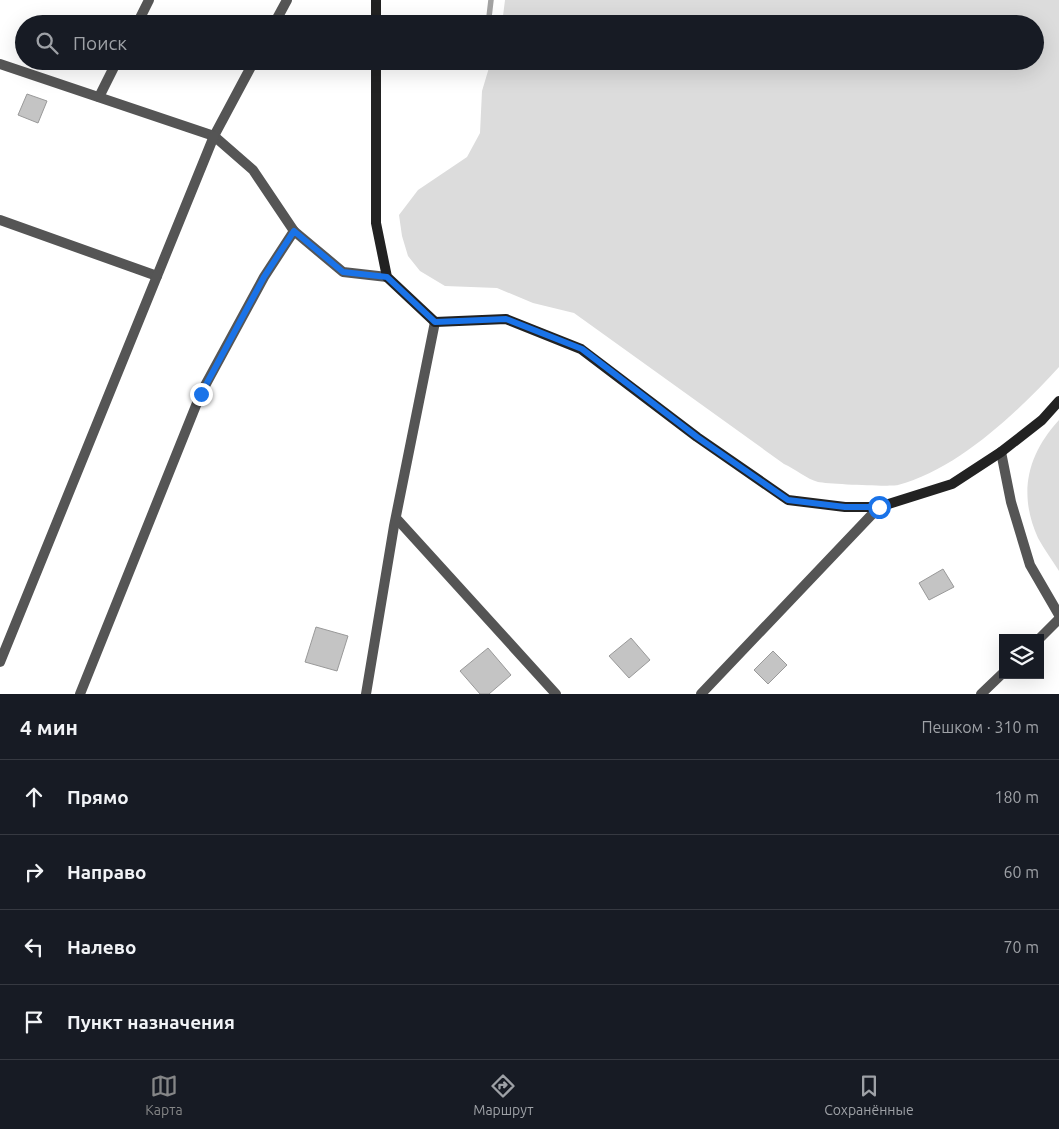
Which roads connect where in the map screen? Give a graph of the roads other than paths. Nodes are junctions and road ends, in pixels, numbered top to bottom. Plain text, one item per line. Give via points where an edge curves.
1 (149, 0) edge
2 (287, 0) edge
3 (376, 0) edge
4 (142, 15) edge
5 (279, 15) edge
6 (376, 15) edge
7 (0, 64) edge
8 (15, 69) edge
9 (18, 70) edge
10 (113, 70) edge
11 (249, 70) edge
12 (376, 70) edge
13 (99, 97) junction
14 (214, 136) junction
15 (0, 220) edge
16 (294, 231) junction
17 (157, 276) junction
18 (387, 277) junction
19 (435, 322) junction
20 (1059, 401) edge
21 (1001, 452) junction
22 (879, 507) junction
23 (396, 518) junction
24 (1059, 617) edge
25 (1044, 634) edge
26 (0, 662) edge
27 (999, 677) edge
28 (80, 694) edge
29 (366, 694) edge
30 (556, 694) edge
31 (701, 694) edge
32 (981, 694) edge

1 - 4 street
2 - 5 street
3 - 6 main road
7 - 8 street
9 - 13 street
10 - 13 street
11 - 14 street
12 - 18 main road via 376,223
13 - 14 street
14 - 16 street via 252,170
14 - 17 street
15 - 17 street
16 - 18 street via 343,272
16 - 28 street via 264,277 201,394
17 - 26 street
18 - 19 main road
19 - 22 main road via 506,319 582,349 697,437 788,500 845,507
19 - 23 street
20 - 21 main road via 1042,420
21 - 22 main road via 952,484
21 - 24 street via 1011,502 1030,565
22 - 31 street
23 - 29 street
23 - 30 street
24 - 25 street
27 - 32 street

